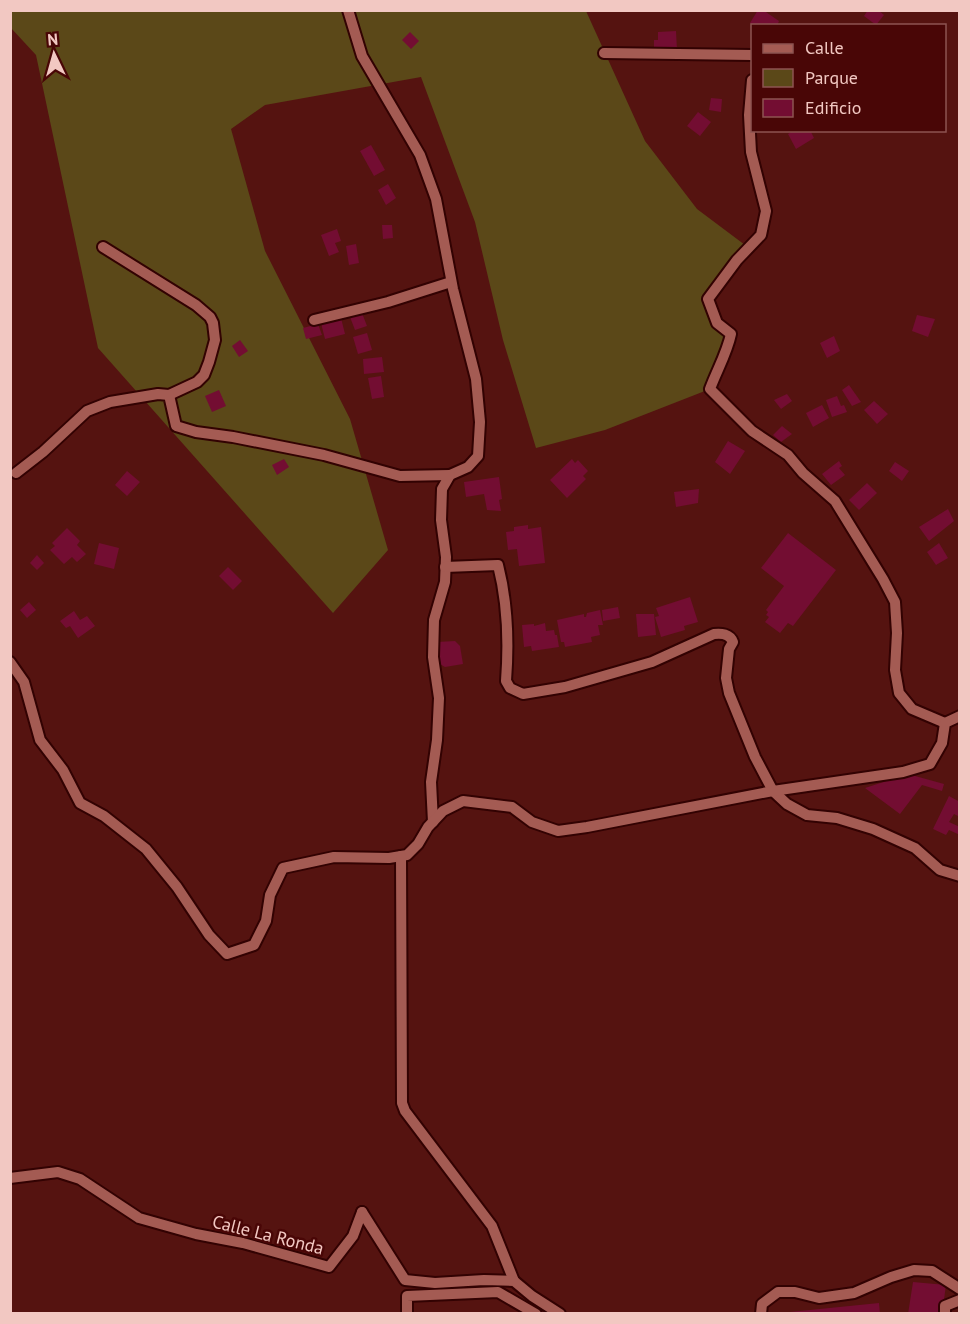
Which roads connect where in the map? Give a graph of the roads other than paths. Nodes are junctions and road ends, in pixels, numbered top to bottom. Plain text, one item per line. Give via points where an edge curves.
1 (348, 10) edge
2 (604, 53) dead end
3 (751, 55) edge
4 (751, 98) edge
5 (103, 247) dead end
6 (451, 282) junction
7 (314, 320) dead end
8 (170, 395) junction
9 (16, 473) dead end
10 (450, 475) junction
11 (446, 567) junction
12 (10, 662) edge
13 (960, 716) edge
14 (945, 723) junction
15 (773, 791) junction
16 (433, 822) junction
17 (401, 856) junction
18 (960, 876) edge
19 (10, 1178) edge
20 (514, 1281) junction
21 (960, 1289) edge
22 (960, 1300) edge
23 (560, 1313) edge
24 (407, 1314) edge
25 (536, 1314) edge
26 (761, 1314) edge
27 (945, 1314) edge

1 - 6 street via 362,56 420,155 436,199
2 - 3 street
4 - 14 street via 751,152 766,211 761,235 708,299 717,323 731,334 710,388 752,431 788,455 802,473 835,501 894,602 899,693 912,709
5 - 8 street via 210,317 215,340 204,375
6 - 7 street
6 - 10 street via 476,379 480,422 478,456 468,467
8 - 9 street via 110,402 87,411
8 - 10 street via 174,424 187,430 324,455 400,476
10 - 11 street via 442,489
11 - 15 street via 498,565 507,615 506,681 510,688 524,694 565,687 652,662 714,634 722,633 732,639 726,678 729,693
11 - 16 street via 434,620 433,657 439,698 431,782
12 - 17 street via 24,682 40,741 63,770 80,803 104,816 146,849 227,954 254,945 283,867 334,857
13 - 14 street
14 - 15 street via 942,743 930,764 903,772
15 - 16 street via 558,831 532,822 512,807 484,802 462,801 443,811
15 - 18 street via 807,815 837,818 873,829 915,848 940,870
16 - 17 street via 418,844
17 - 20 street via 402,1103 492,1226
19 - 20 street, Calle La Ronda via 58,1172 80,1179 140,1218 329,1267 353,1236 362,1212 405,1280
20 - 23 street
21 - 26 street via 932,1271 914,1270 842,1295 819,1298 778,1292 762,1304
22 - 27 street via 945,1306
24 - 25 street via 407,1296 498,1292

